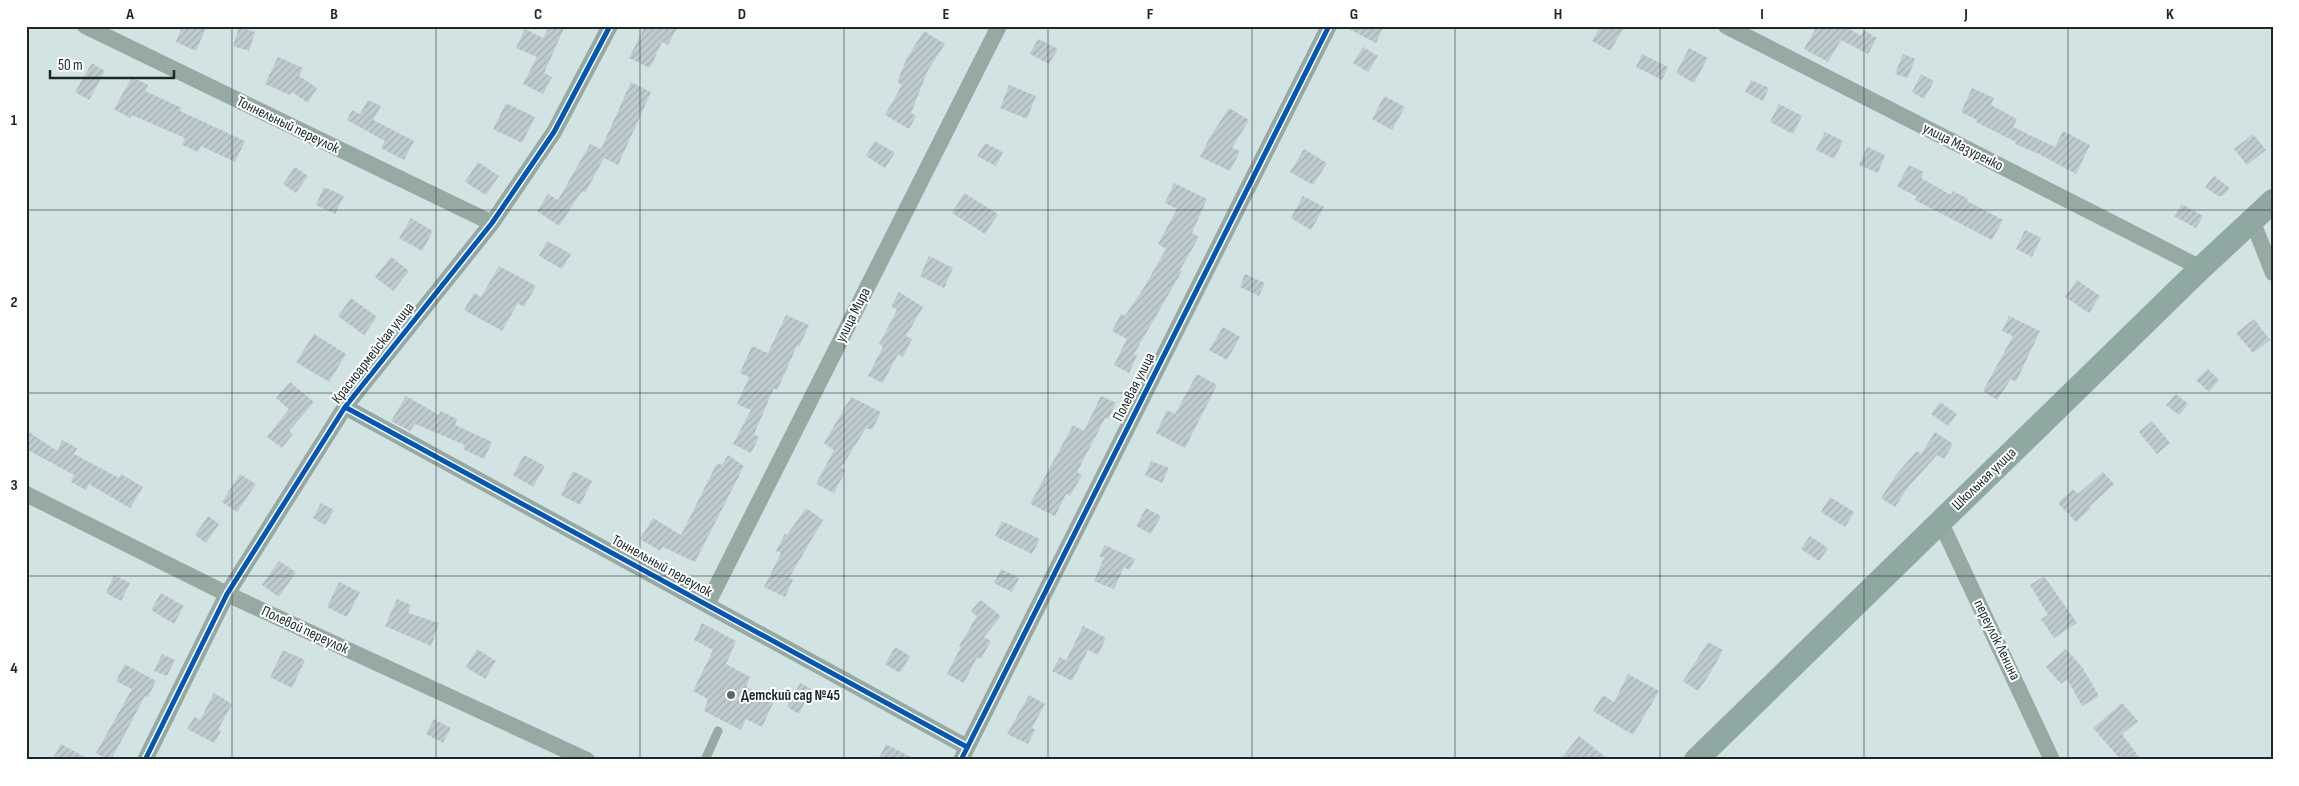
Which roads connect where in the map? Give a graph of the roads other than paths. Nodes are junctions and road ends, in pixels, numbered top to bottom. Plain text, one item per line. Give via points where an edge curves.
1 (85, 26) edge
2 (610, 26) edge
3 (1000, 26) edge
4 (1330, 26) edge
5 (1726, 26) edge
6 (2273, 201) edge
7 (2252, 220) junction
8 (492, 223) junction
9 (2201, 268) junction
10 (2273, 273) edge
11 (345, 407) junction
12 (26, 494) edge
13 (1940, 521) junction
14 (227, 594) junction
15 (707, 604) junction
16 (718, 731) dead end
17 (964, 753) edge
18 (145, 760) edge
19 (586, 760) edge
20 (705, 760) edge
21 (1696, 760) edge
22 (2052, 760) edge

1 - 8 street, Тоннельный переулок
2 - 8 street, Красноармейская улица via 554,132
3 - 15 street, улица Мира
4 - 17 street, Полевая улица
5 - 9 street, улица Мазуренко
6 - 7 main road, Школьная улица
7 - 9 main road, Школьная улица
7 - 10 street
8 - 11 street, Красноармейская улица
9 - 13 main road, Школьная улица
11 - 14 street, Красноармейская улица
11 - 15 street, Тоннельный переулок
12 - 14 street, Полевой переулок
13 - 21 main road, Школьная улица
13 - 22 street, переулок Ленина
14 - 18 street, Красноармейская улица
14 - 19 street, Полевой переулок
15 - 17 street, Тоннельный переулок
16 - 20 lane

